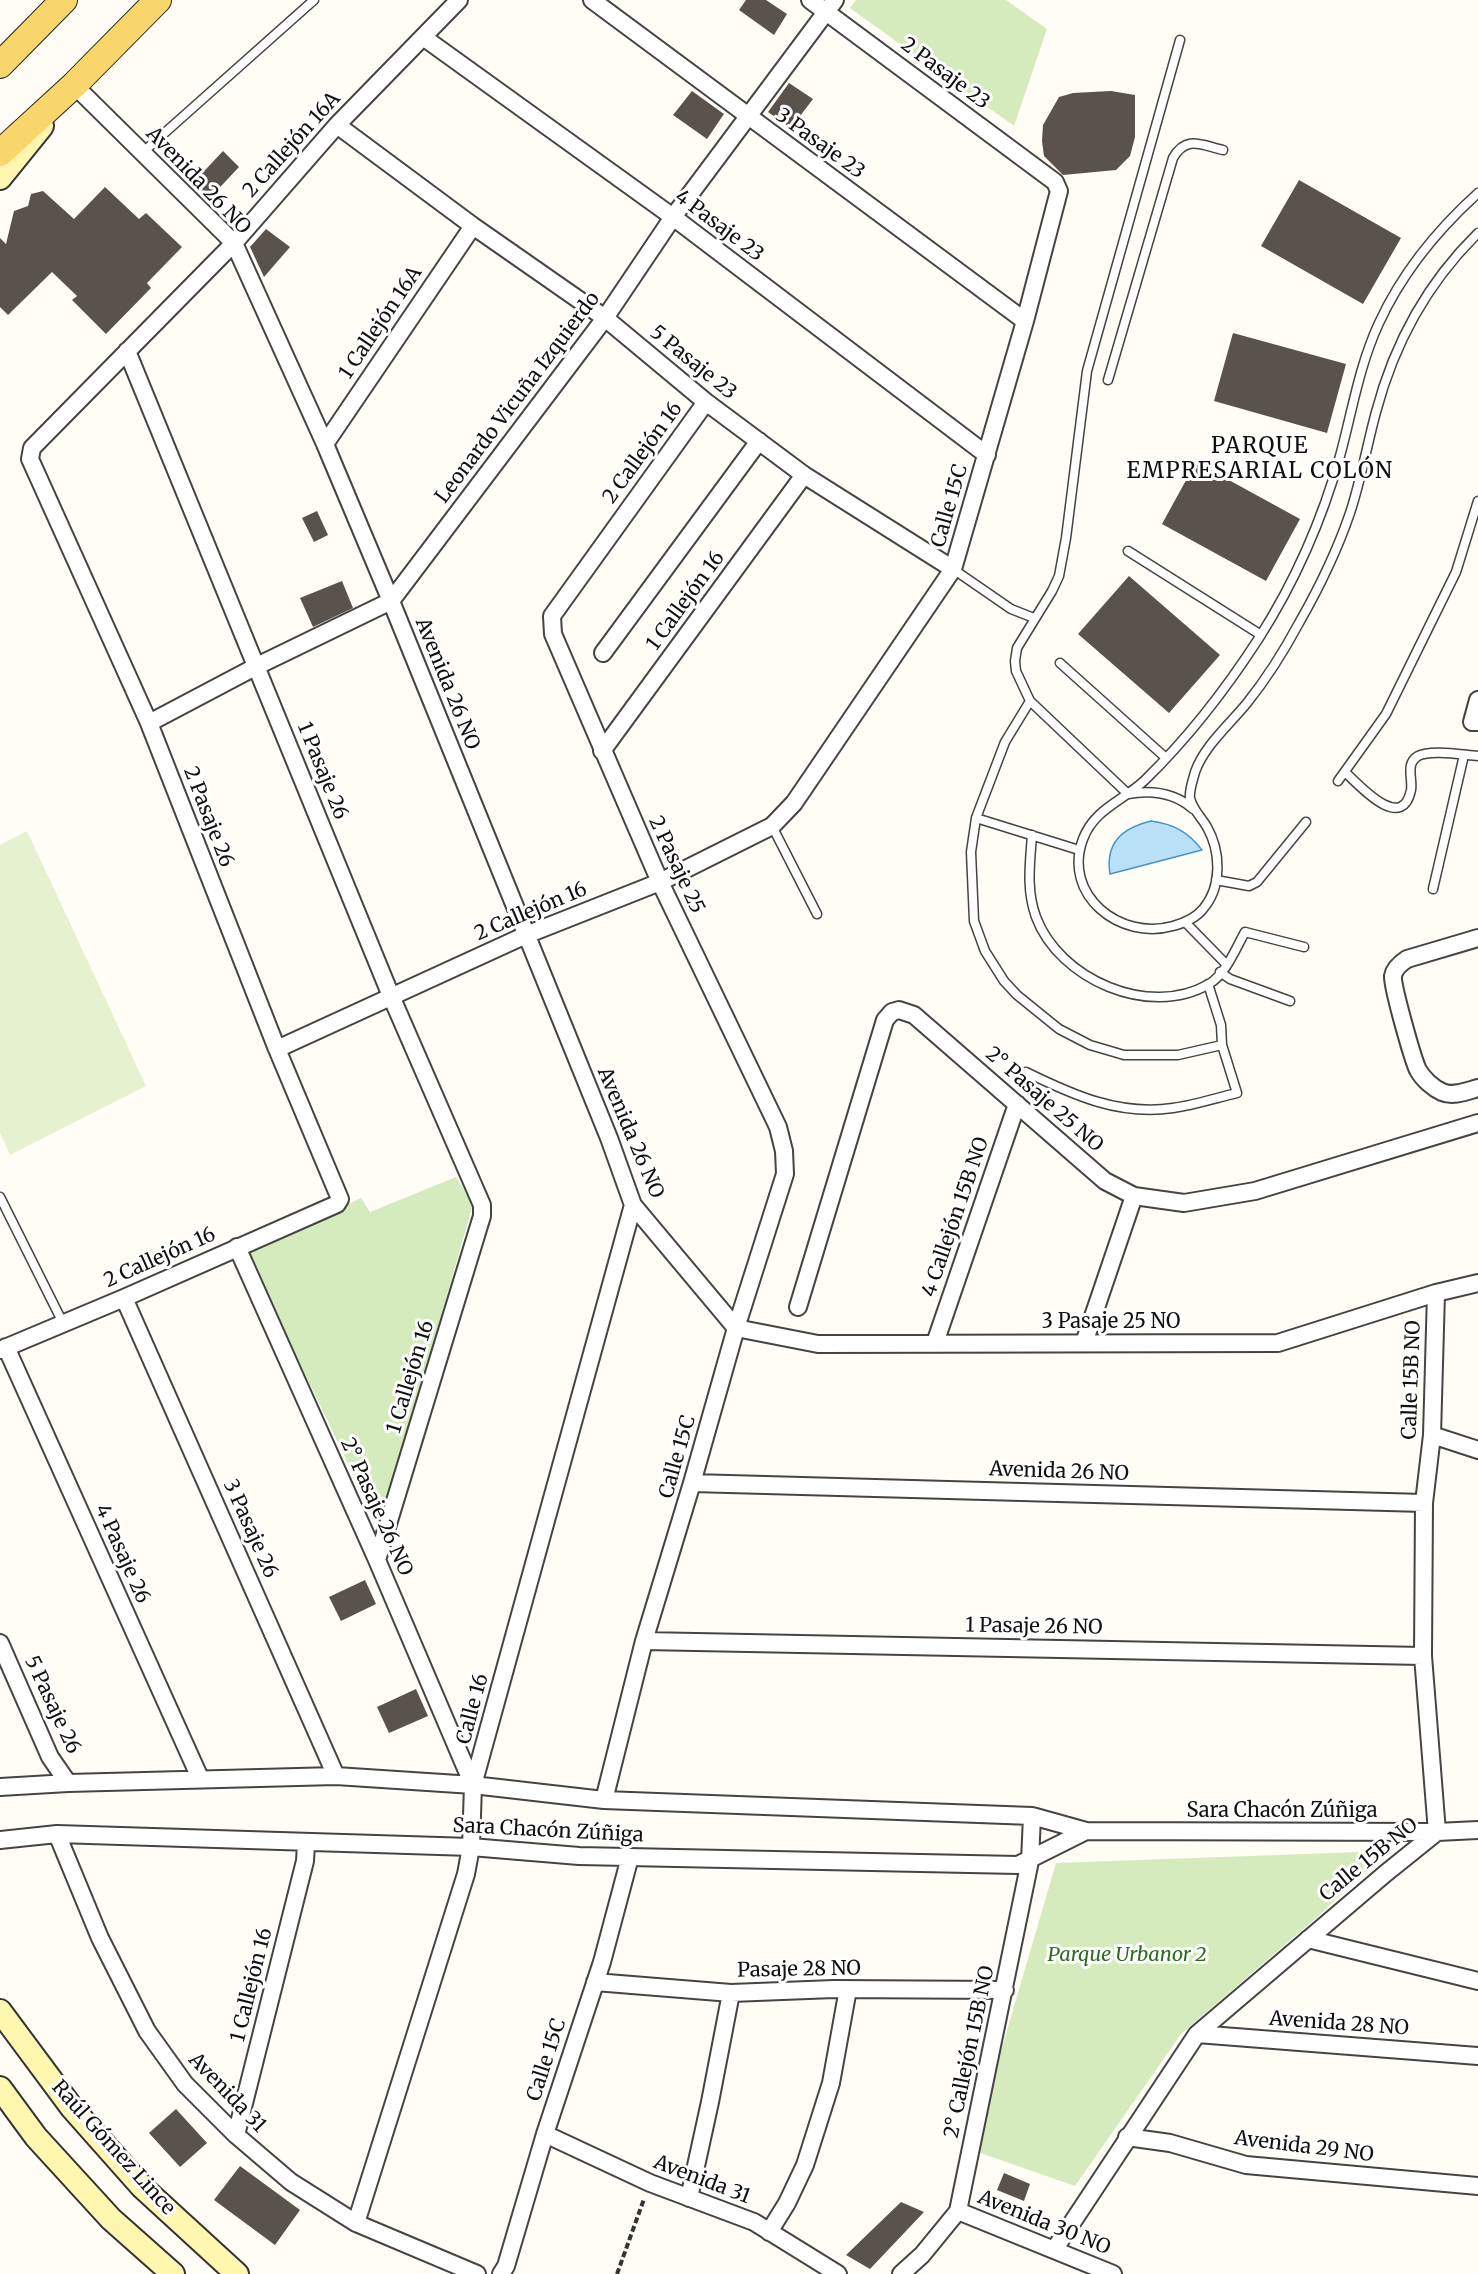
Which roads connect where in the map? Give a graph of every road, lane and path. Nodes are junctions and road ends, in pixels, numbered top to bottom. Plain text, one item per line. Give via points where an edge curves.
1 (64, 0) edge
2 (158, 0) edge
3 (314, 0) edge
4 (459, 0) edge
5 (592, 0) edge
6 (810, 0) edge
7 (830, 6) edge
8 (423, 37) junction
9 (1180, 40) dead end
10 (0, 65) edge
11 (74, 85) junction
12 (747, 116) junction
13 (337, 125) junction
14 (1223, 150) dead end
15 (0, 153) edge
16 (142, 153) junction
17 (0, 178) edge
18 (1056, 182) joint
19 (1478, 193) edge
20 (673, 217) junction
21 (473, 226) junction
22 (1478, 233) edge
23 (234, 243) junction
24 (605, 318) junction
25 (1024, 321) junction
26 (127, 351) junction
27 (1108, 380) dead end
28 (706, 402) junction
29 (759, 441) junction
30 (325, 444) junction
31 (32, 448) joint
32 (987, 455) junction
33 (804, 475) junction
34 (1478, 501) edge
35 (1128, 551) dead end
36 (953, 569) junction
37 (391, 601) junction
38 (552, 616) joint
39 (1034, 618) junction
40 (1261, 635) junction
41 (603, 653) dead end
42 (1060, 663) dead end
43 (256, 666) junction
44 (1478, 700) edge
45 (1030, 701) junction
46 (1475, 722) edge
47 (149, 723) junction
48 (602, 751) junction
49 (1464, 755) junction
50 (1478, 756) edge
51 (1166, 758) junction
52 (1345, 772) junction
53 (1338, 781) dead end
54 (1128, 794) junction
55 (794, 803) joint
56 (1197, 814) junction
57 (976, 818) junction
58 (1306, 822) dead end
59 (772, 826) junction
60 (1032, 835) junction
61 (1079, 850) junction
62 (1216, 880) junction
63 (660, 882) junction
64 (1432, 889) dead end
65 (817, 914) dead end
66 (1185, 922) junction
67 (526, 935) junction
68 (1478, 938) edge
69 (1304, 946) dead end
70 (1227, 965) junction
71 (1220, 972) junction
72 (1208, 984) junction
73 (391, 996) junction
74 (1290, 1001) dead end
75 (1222, 1044) junction
76 (277, 1049) junction
77 (1026, 1072) dead end
78 (1478, 1088) edge
79 (1017, 1104) junction
80 (1478, 1124) edge
81 (778, 1127) joint
82 (1134, 1196) junction
83 (0, 1197) edge
84 (337, 1204) joint
85 (482, 1204) joint
86 (633, 1205) junction
87 (237, 1246) junction
88 (1477, 1284) edge
89 (1436, 1293) junction
90 (124, 1298) junction
91 (798, 1307) dead end
92 (63, 1323) junction
93 (736, 1328) junction
94 (934, 1343) junction
95 (1084, 1343) junction
96 (3, 1348) edge
97 (1432, 1436) junction
98 (1478, 1450) edge
99 (693, 1484) junction
100 (1424, 1503) junction
101 (377, 1560) junction
102 (644, 1641) junction
103 (0, 1643) edge
104 (1422, 1656) junction
105 (336, 1776) junction
106 (200, 1778) junction
107 (68, 1783) junction
108 (473, 1785) junction
109 (0, 1787) edge
110 (604, 1800) junction
111 (1032, 1816) junction
112 (1478, 1830) edge
113 (1086, 1831) junction
114 (1437, 1832) junction
115 (57, 1834) junction
116 (0, 1840) edge
117 (306, 1844) junction
118 (471, 1847) junction
119 (630, 1857) junction
120 (1030, 1861) junction
121 (1308, 1939) junction
122 (1478, 1981) edge
123 (595, 1982) junction
124 (848, 1989) junction
125 (1005, 1990) junction
126 (731, 1992) junction
127 (0, 2011) edge
128 (1197, 2034) junction
129 (1478, 2056) edge
130 (0, 2088) edge
131 (545, 2134) junction
132 (236, 2135) junction
133 (1127, 2137) junction
134 (650, 2183) junction
135 (1478, 2186) edge
136 (689, 2198) junction
137 (958, 2211) junction
138 (356, 2223) junction
139 (769, 2232) junction
140 (1054, 2250) junction
141 (173, 2274) edge
142 (237, 2274) edge
143 (477, 2274) edge
144 (501, 2274) edge
145 (616, 2274) edge
146 (838, 2274) edge
147 (902, 2274) edge
148 (1113, 2274) edge

1 - 10 main road
2 - 11 main road
3 - 16 lane
4 - 8 street, 2 Callejón 16A
5 - 12 street, 3 Pasaje 23
6 - 7 street, 2 Pasaje 23
7 - 12 street, Leonardo Vicuña Izquierdo
7 - 18 street, 2 Pasaje 23
8 - 13 street, 2 Callejón 16A
8 - 20 street, 4 Pasaje 23
9 - 39 lane via 1087,371 1059,576
11 - 15 main road
11 - 16 street, Avenida 26 NO
11 - 17 main road
12 - 20 street, Leonardo Vicuña Izquierdo
12 - 25 street, 3 Pasaje 23
13 - 21 street, 5 Pasaje 23
13 - 23 street, 2 Callejón 16A
14 - 27 lane via 1190,142 1179,147 1173,158
16 - 23 street, Avenida 26 NO
18 - 25 street, Calle 15C via 1058,196
19 - 40 lane via 1426,247 1377,326 1317,525
20 - 24 street, Leonardo Vicuña Izquierdo
20 - 32 street, 4 Pasaje 23
21 - 24 street, 5 Pasaje 23
21 - 30 street, 1 Callejón 16A
22 - 56 lane via 1435,284 1400,342 1376,412 1350,514 1326,574 1250,700 1197,767 1190,801
23 - 26 street, 2 Callejón 16A
23 - 30 street, Avenida 26 NO
24 - 28 street, 5 Pasaje 23
24 - 37 street, Leonardo Vicuña Izquierdo
25 - 32 street, Calle 15C
26 - 31 street, 2 Callejón 16A
26 - 43 street, 1 Pasaje 26
28 - 29 street, 5 Pasaje 23
28 - 38 street, 2 Callejón 16
29 - 33 street, 5 Pasaje 23
29 - 41 street
30 - 37 street, Avenida 26 NO
31 - 47 street, 2 Pasaje 26 via 30,459
32 - 36 street, Calle 15C
33 - 36 street, 5 Pasaje 23
33 - 48 street, 1 Callejón 16
34 - 52 lane via 1456,573 1386,714
35 - 40 lane
36 - 39 lane, 5 Pasaje 23 via 1011,609
36 - 55 street, Calle 15C
37 - 43 street, Leonardo Vicuña Izquierdo
37 - 67 street, Avenida 26 NO
38 - 48 street, 2 Pasaje 25 via 553,634
39 - 45 lane via 1017,648 1015,662
40 - 51 lane via 1220,695
42 - 51 lane
43 - 47 street, Leonardo Vicuña Izquierdo
43 - 73 street, 1 Pasaje 26
44 - 46 street
45 - 54 lane
45 - 57 lane via 1005,742
47 - 76 street, 2 Pasaje 26
48 - 63 street, 2 Pasaje 25
49 - 50 lane
49 - 52 lane via 1432,753 1413,760 1411,790 1399,807 1375,801
49 - 64 lane
51 - 54 lane
52 - 53 lane
54 - 56 lane via 1147,791 1170,796 1185,802
54 - 61 lane via 1095,818
55 - 59 street, 2 Callejón 16
56 - 62 lane via 1214,842 1218,860
57 - 60 lane
57 - 75 lane via 971,852 974,921 992,965 1017,995 1059,1029 1090,1045 1124,1055 1178,1055
58 - 62 lane via 1257,882 1249,886
59 - 63 street, 2 Callejón 16
59 - 65 lane
60 - 61 lane
60 - 72 lane via 1032,902 1048,941 1069,963 1097,981 1137,996 1178,994
61 - 66 lane via 1083,887 1111,918 1130,927 1150,930
62 - 66 lane via 1201,911
63 - 67 street, 2 Callejón 16
63 - 81 street, 2 Pasaje 25
66 - 70 lane
67 - 73 street, 2 Callejón 16
67 - 86 street, Avenida 26 NO
68 - 78 street via 1407,959 1393,976 1419,1071 1443,1093
69 - 70 lane via 1245,932
70 - 71 lane
71 - 72 lane
71 - 74 lane
72 - 75 lane via 1221,1025
73 - 76 street, 2 Callejón 16
73 - 85 street, 1 Pasaje 26
75 - 77 lane via 1237,1094 1172,1108 1146,1109 1096,1102 1074,1096
76 - 84 street, 2 Pasaje 26 via 340,1197
79 - 82 street, 2° Pasaje 25 NO via 1105,1182
79 - 91 street, 2° Pasaje 25 NO via 914,1015 892,1012 885,1020
79 - 94 street, 4 Callejón 15B NO
80 - 82 street, 2° Pasaje 25 NO via 1255,1191 1184,1203
81 - 93 street, Calle 15C via 785,1174
82 - 95 street
83 - 92 lane
84 - 87 street, 2 Callejón 16
85 - 101 street, 1 Callejón 16
86 - 93 street, Avenida 26 NO
86 - 108 street, Calle 16
87 - 90 street, 2 Callejón 16
87 - 101 street, 2° Pasaje 26 NO
88 - 89 street, 3 Pasaje 25 NO
89 - 95 street, 3 Pasaje 25 NO via 1278,1342
89 - 97 street, Calle 15B NO
90 - 92 street, 2 Callejón 16
90 - 105 street, 3 Pasaje 26
92 - 96 street, 2 Callejón 16
93 - 94 street, 3 Pasaje 25 NO via 818,1344
93 - 99 street, Calle 15C
94 - 95 street, 3 Pasaje 25 NO
96 - 106 street, 4 Pasaje 26
97 - 98 street
97 - 100 street, Calle 15B NO
99 - 100 street, Avenida 26 NO
99 - 102 street, Calle 15C
100 - 104 street, Calle 15B NO
101 - 108 street, 2° Pasaje 26 NO
102 - 104 street, 1 Pasaje 26 NO
102 - 110 street, Calle 15C
103 - 107 street, 5 Pasaje 26 via 50,1758
104 - 114 street, Calle 15B NO
105 - 106 street, Sara Chacón Zúñiga
105 - 108 street, Sara Chacón Zúñiga
106 - 107 street, Sara Chacón Zúñiga
107 - 109 street, Sara Chacón Zúñiga
108 - 110 street, Sara Chacón Zúñiga
108 - 118 street, Calle 16
110 - 111 street, Sara Chacón Zúñiga
111 - 113 street, Sara Chacón Zúñiga
111 - 120 street, 2° Callejón 15B NO
112 - 114 street, Sara Chacón Zúñiga
113 - 114 street, Sara Chacón Zúñiga
113 - 120 street, Sara Chacón Zúñiga
114 - 121 street, Calle 15B NO
115 - 116 street, Sara Chacón Zúñiga
115 - 117 street, Sara Chacón Zúñiga
115 - 132 street, Avenida 31 via 100,1938 147,2031 185,2085
117 - 118 street, Sara Chacón Zúñiga
117 - 132 street, 1 Callejón 16
118 - 119 street, Sara Chacón Zúñiga
118 - 138 street, Calle 16 via 466,1874
119 - 120 street, Sara Chacón Zúñiga via 1018,1865
119 - 123 street, Calle 15C
120 - 125 street, 2° Callejón 15B NO
121 - 122 street
121 - 128 street, Calle 15B NO
123 - 126 street, Pasaje 28 NO
123 - 131 street, Calle 15C
124 - 125 street, Pasaje 28 NO
124 - 126 street, Pasaje 28 NO
124 - 139 street via 831,2083 805,2165
125 - 137 street, 2° Callejón 15B NO
126 - 136 street
127 - 142 main road, Raúl Gómez Lince via 72,2108 142,2187
128 - 129 street, Avenida 28 NO
128 - 133 street, Calle 15B NO
130 - 141 main road via 36,2137 111,2219
131 - 134 street, Avenida 31
131 - 144 street, Calle 15C
132 - 138 street, Avenida 31 via 291,2182
133 - 135 street, Avenida 29 NO via 1170,2144 1246,2165
133 - 140 street, Calle 15B NO
134 - 136 street, Avenida 31
134 - 145 path
136 - 139 street, Avenida 31 via 754,2222
137 - 140 street, Avenida 30 NO
137 - 147 street, 2° Callejón 15B NO
138 - 143 street, Avenida 31
139 - 146 street, Avenida 31
140 - 148 street, Avenida 30 NO

